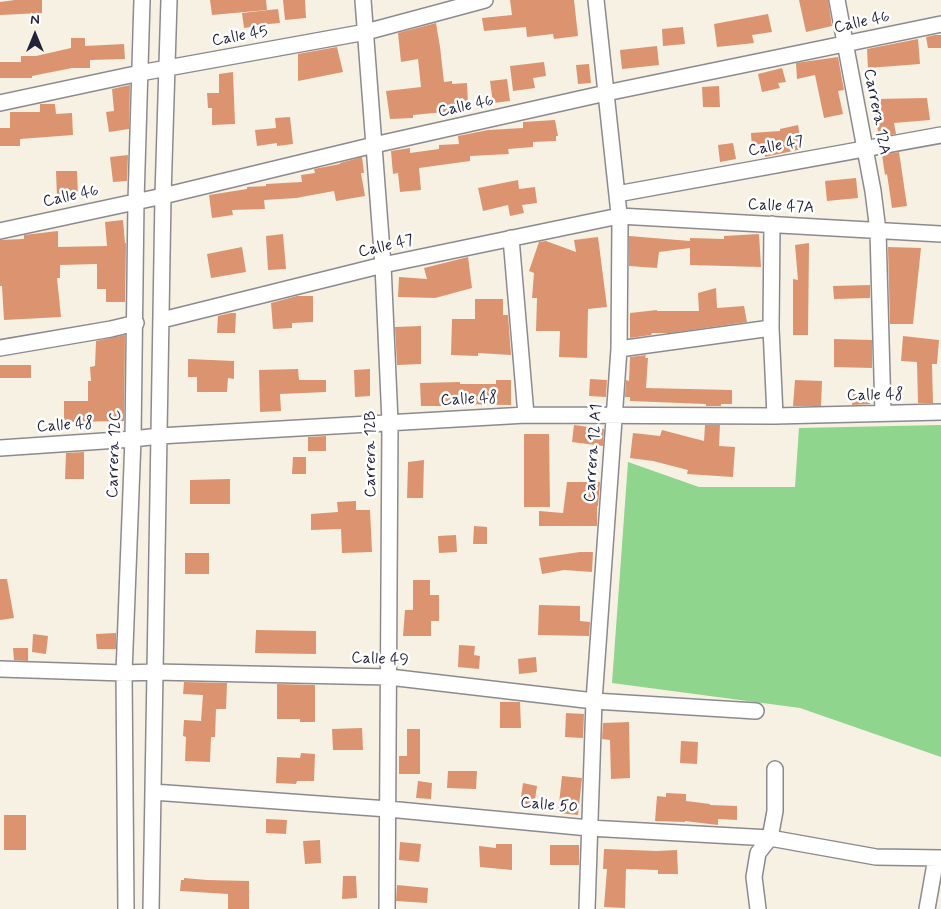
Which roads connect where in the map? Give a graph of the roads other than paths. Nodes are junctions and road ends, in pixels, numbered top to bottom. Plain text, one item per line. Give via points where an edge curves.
1 (142, 0) edge
2 (168, 0) edge
3 (363, 0) edge
4 (485, 0) edge
5 (596, 0) edge
6 (837, 0) edge
7 (941, 24) edge
8 (366, 32) junction
9 (846, 45) junction
10 (168, 68) junction
11 (140, 73) junction
12 (606, 93) junction
13 (0, 103) edge
14 (941, 135) edge
15 (374, 145) junction
16 (865, 149) junction
17 (617, 194) junction
18 (163, 196) junction
19 (136, 201) junction
20 (619, 216) junction
21 (772, 224) junction
22 (878, 230) junction
23 (0, 231) edge
24 (941, 234) edge
25 (511, 238) junction
26 (383, 265) junction
27 (162, 320) junction
28 (136, 323) junction
29 (771, 328) junction
30 (0, 348) edge
31 (619, 349) junction
32 (941, 412) edge
33 (883, 413) junction
34 (526, 415) junction
35 (615, 416) junction
36 (775, 416) junction
37 (390, 422) junction
38 (159, 436) junction
39 (133, 439) junction
40 (0, 448) edge
41 (0, 668) edge
42 (155, 672) junction
43 (124, 673) junction
44 (388, 677) junction
45 (594, 701) junction
46 (756, 711) dead end
47 (775, 769) dead end
48 (154, 792) junction
49 (388, 809) junction
50 (589, 828) junction
51 (770, 838) junction
52 (939, 858) edge
53 (126, 909) edge
54 (151, 909) edge
55 (387, 909) edge
56 (587, 909) edge
57 (758, 909) edge
58 (927, 909) edge

1 - 11 street, Carrera 12C
2 - 10 street
3 - 8 street, Carrera 12B
4 - 8 street, Calle 45
5 - 12 street, Carrera 12 A1
6 - 9 street, Carrera 12A
7 - 9 street, Calle 46
8 - 10 street, Calle 45
8 - 15 street, Carrera 12B
9 - 12 street, Calle 46
9 - 16 street, Carrera 12A
10 - 11 street, Calle 45
10 - 18 street
11 - 13 street, Calle 45
11 - 19 street, Carrera 12C
12 - 15 street, Calle 46
12 - 17 street, Carrera 12 A1
14 - 16 street, Calle 47
15 - 18 street, Calle 46
15 - 26 street, Carrera 12B
16 - 17 street, Calle 47
16 - 22 street, Carrera 12A
17 - 20 street, Carrera 12 A1
18 - 19 street, Calle 46
18 - 27 street
19 - 23 street, Calle 46
19 - 28 street, Carrera 12C
20 - 21 street, Calle 47A
20 - 25 street, Calle 47
20 - 31 street, Carrera 12 A1
21 - 22 street, Calle 47A
21 - 29 street
22 - 24 street, Calle 47A
22 - 33 street, Carrera 12A
25 - 26 street, Calle 47
25 - 34 street
26 - 27 street, Calle 47
26 - 37 street, Carrera 12B
27 - 38 street
28 - 30 street
28 - 39 street, Carrera 12C
29 - 31 street
29 - 36 street
31 - 35 street, Carrera 12 A1
32 - 33 street, Calle 48
33 - 36 street, Calle 48
34 - 35 street, Calle 48
34 - 37 street, Calle 48
35 - 36 street, Calle 48
35 - 45 street, Carrera 12 A1
37 - 38 street, Calle 48
37 - 44 street, Carrera 12B
38 - 39 street, Calle 48
38 - 42 street
39 - 40 street, Calle 48
39 - 43 street, Carrera 12C
41 - 43 street, Calle 49
42 - 43 street, Calle 49
42 - 44 street, Calle 49
42 - 48 street
43 - 53 street, Carrera 12C
44 - 45 street, Calle 49
44 - 49 street, Carrera 12B
45 - 46 street, Calle 49
45 - 50 street, Carrera 12 A1
47 - 51 street via 775,811
48 - 49 street, Calle 50
48 - 54 street
49 - 50 street, Calle 50
49 - 55 street, Carrera 12B
50 - 51 street, Calle 50
50 - 56 street, Carrera 12 A1
51 - 52 street, Calle 50 via 876,857
51 - 57 street via 758,852 754,877
52 - 58 street

